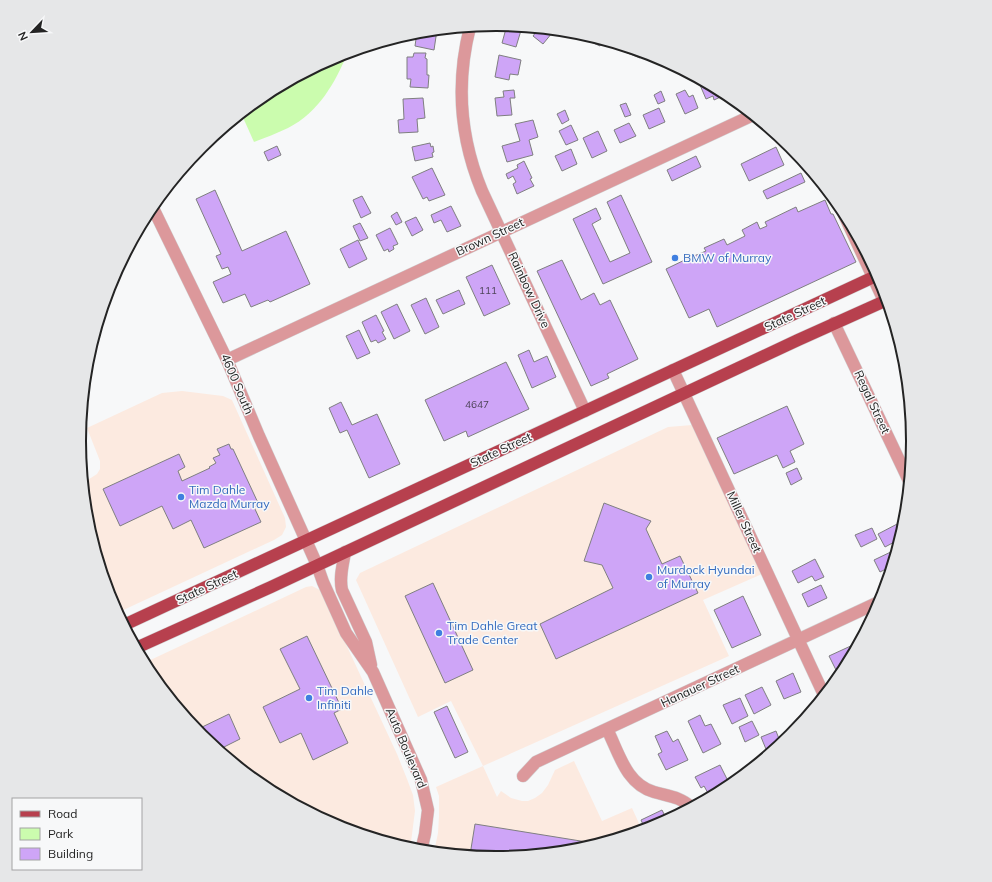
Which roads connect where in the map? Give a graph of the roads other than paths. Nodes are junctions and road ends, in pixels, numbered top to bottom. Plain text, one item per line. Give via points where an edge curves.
1 (469, 32) edge
2 (748, 117) edge
3 (155, 213) edge
4 (502, 232) junction
5 (872, 278) edge
6 (881, 302) edge
7 (834, 323) junction
8 (227, 360) junction
9 (673, 370) junction
10 (684, 394) junction
11 (585, 411) junction
12 (905, 472) edge
13 (306, 541) junction
14 (345, 552) junction
15 (317, 565) junction
16 (872, 605) edge
17 (128, 623) edge
18 (798, 640) junction
19 (141, 646) edge
20 (373, 672) junction
21 (822, 690) edge
22 (607, 729) junction
23 (523, 776) dead end
24 (687, 804) edge
25 (423, 844) edge

1 - 4 street, Rainbow Drive via 462,77 464,131 477,178
2 - 4 street, Brown Street
3 - 8 street, 4600 South
4 - 8 street, Brown Street
4 - 11 street, Rainbow Drive
5 - 9 main road, State Street
6 - 7 main road, State Street
7 - 10 main road, State Street
7 - 12 street, Regal Street
8 - 13 street, 4600 South
9 - 10 street, Miller Street
9 - 11 main road, State Street
10 - 14 main road, State Street
10 - 18 street, Miller Street
11 - 13 main road, State Street
13 - 15 street, 4600 South
13 - 17 main road, State Street
14 - 15 main road, State Street
14 - 20 street, Auto Boulevard via 340,584 366,642
15 - 19 main road, State Street
15 - 20 street, Auto Boulevard via 346,633
16 - 18 street, Hanauer Street
18 - 21 street, Miller Street
18 - 22 street, Hanauer Street
20 - 25 street, Auto Boulevard via 414,763 425,795 428,810
22 - 23 street, Hanauer Street via 536,762
22 - 24 street via 635,782 647,790 683,800

